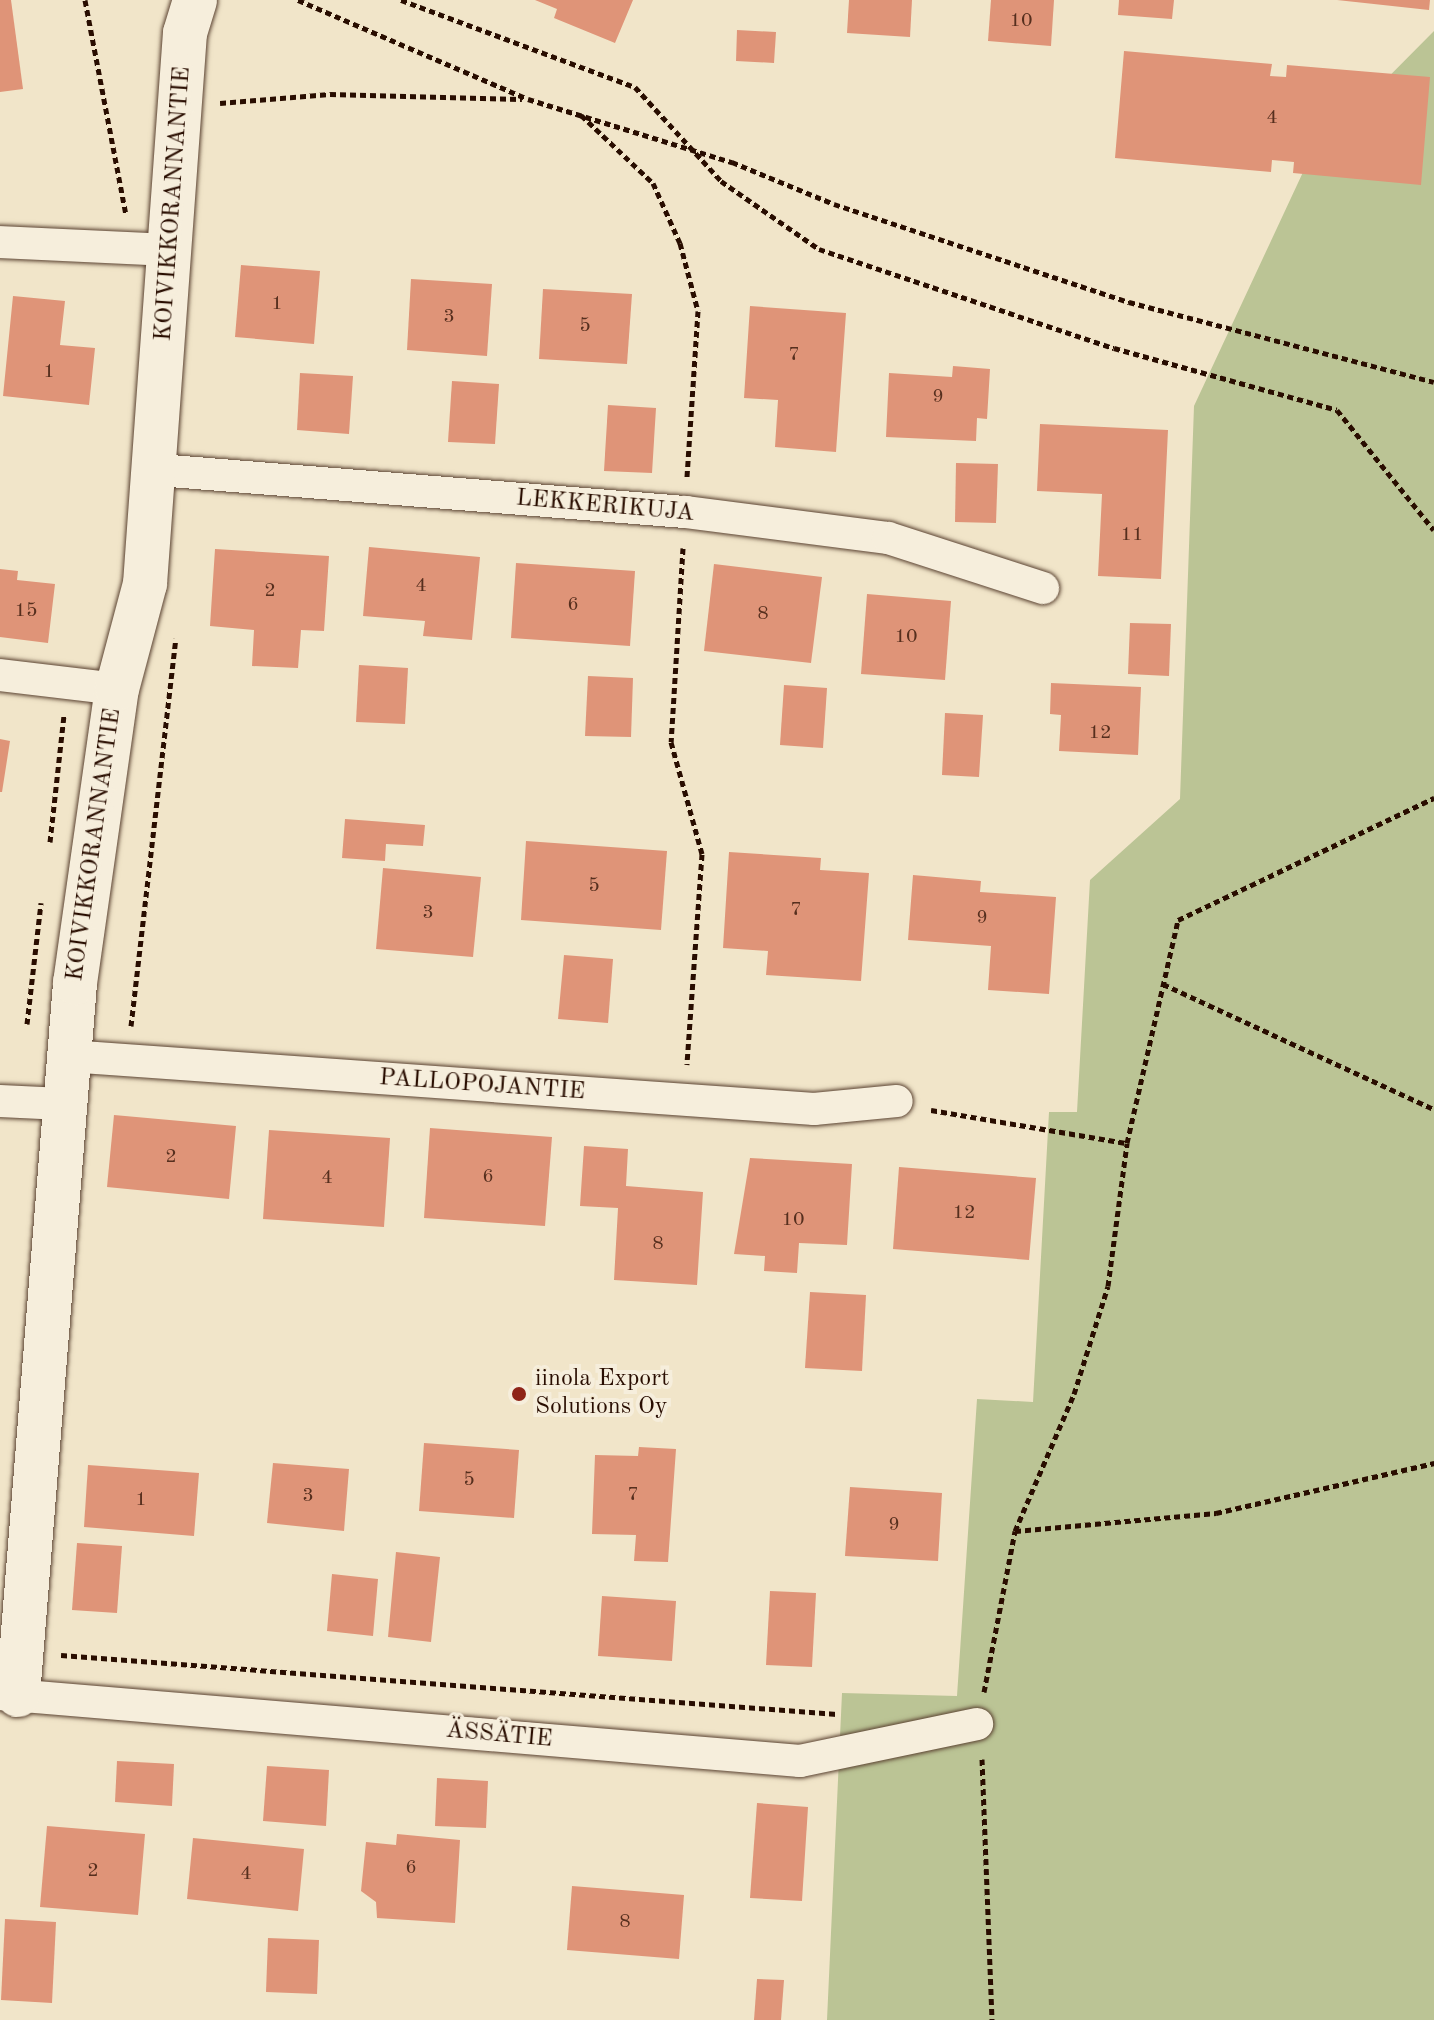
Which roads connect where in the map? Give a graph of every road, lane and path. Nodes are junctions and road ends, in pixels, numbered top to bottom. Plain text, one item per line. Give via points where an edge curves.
1 (85, 0) edge
2 (195, 0) edge
3 (298, 0) edge
4 (401, 0) edge
5 (528, 99) junction
6 (219, 103) dead end
7 (580, 114) junction
8 (692, 150) junction
9 (0, 242) edge
10 (150, 250) junction
11 (1434, 382) edge
12 (158, 470) junction
13 (685, 512) junction
14 (1434, 530) edge
15 (1043, 588) dead end
16 (0, 675) edge
17 (68, 683) junction
18 (117, 689) junction
19 (1434, 798) edge
20 (48, 854) dead end
21 (44, 885) dead end
22 (28, 979) dead end
23 (1163, 984) junction
24 (68, 1056) junction
25 (0, 1101) edge
26 (684, 1101) junction
27 (897, 1101) joint
28 (63, 1104) junction
29 (1434, 1109) edge
30 (1127, 1143) junction
31 (1434, 1463) edge
32 (1015, 1531) junction
33 (18, 1652) junction
34 (9, 1695) edge
35 (847, 1715) dead end
36 (977, 1724) junction
37 (992, 2020) edge

1 - 10 path
2 - 10 street, KOIVIKKORANNANTIE
3 - 5 path
4 - 8 path via 635,87
5 - 6 path via 330,94
5 - 7 path
7 - 8 path
7 - 13 path via 653,183 680,243 698,311
8 - 11 path via 1129,302
8 - 14 path via 721,181 819,249 1114,348 1337,410
9 - 10 street
10 - 12 street, KOIVIKKORANNANTIE
12 - 13 street, LEKKERIKUJA
12 - 18 street, KOIVIKKORANNANTIE via 145,584
13 - 15 street, LEKKERIKUJA via 888,538
13 - 26 path via 671,742 702,854
16 - 17 street
17 - 18 street
17 - 20 path
18 - 24 street, KOIVIKKORANNANTIE
19 - 23 path via 1178,920
21 - 22 path
23 - 29 path
23 - 30 path
24 - 26 street, PALLOPOJANTIE
24 - 28 street, KOIVIKKORANNANTIE
25 - 28 street
26 - 27 street, PALLOPOJANTIE via 814,1109
27 - 30 path
28 - 33 street, KOIVIKKORANNANTIE
30 - 32 path via 1108,1286 1074,1394
31 - 32 path via 1216,1513
32 - 36 path
33 - 34 street, KOIVIKKORANNANTIE
33 - 35 path
34 - 36 street, ÄSSÄTIE via 800,1761
36 - 37 path

